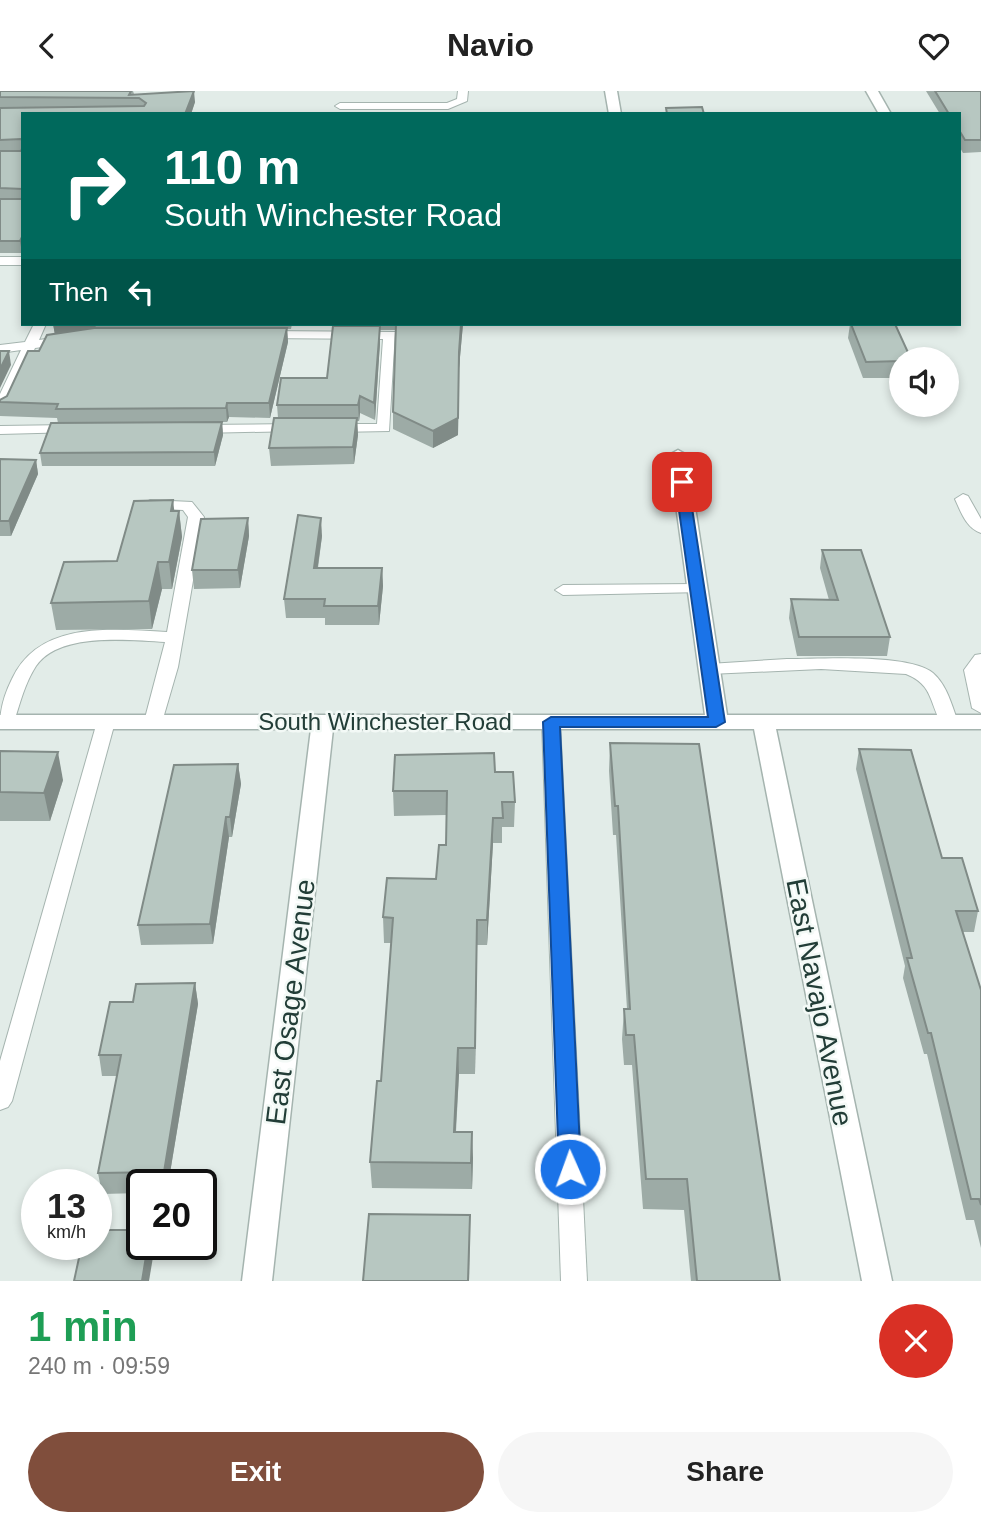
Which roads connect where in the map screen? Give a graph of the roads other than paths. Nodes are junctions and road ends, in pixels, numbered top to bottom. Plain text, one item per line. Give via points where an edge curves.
1 (463, 91) edge
2 (611, 91) edge
3 (872, 91) edge
4 (340, 106) dead end
5 (615, 112) edge
6 (884, 112) edge
7 (0, 261) edge
8 (21, 261) edge
9 (39, 326) edge
10 (250, 335) edge
11 (83, 337) edge
12 (30, 345) junction
13 (0, 349) edge
14 (0, 409) edge
15 (82, 429) edge
16 (192, 429) edge
17 (0, 430) edge
18 (678, 455) dead end
19 (962, 499) dead end
20 (142, 505) edge
21 (981, 528) edge
22 (697, 589) junction
23 (563, 590) dead end
24 (173, 636) junction
25 (981, 659) edge
26 (709, 669) junction
27 (981, 708) edge
28 (2, 722) edge
29 (106, 722) junction
30 (153, 722) junction
31 (323, 722) junction
32 (551, 722) junction
33 (716, 722) junction
34 (764, 722) junction
35 (949, 722) junction
36 (981, 722) edge
37 (0, 1101) edge
38 (257, 1281) edge
39 (575, 1281) edge
40 (877, 1281) edge

1 - 4 lane via 462,101 447,106
2 - 5 street
3 - 6 street
7 - 8 lane
9 - 12 lane
10 - 16 lane via 390,335 384,428
11 - 12 lane
12 - 13 lane
12 - 14 lane
15 - 17 lane
18 - 22 street
19 - 21 lane
20 - 24 lane via 187,505 196,517
22 - 23 lane
22 - 26 street
24 - 28 lane via 54,643 38,653 24,674
24 - 30 lane
25 - 27 lane via 973,670
26 - 33 street
26 - 35 lane via 762,664 890,666 924,674 936,688
28 - 29 street, South Winchester Road
29 - 30 street, South Winchester Road
29 - 37 lane
30 - 31 street, South Winchester Road
31 - 32 street, South Winchester Road
31 - 38 street, East Osage Avenue
32 - 33 street, South Winchester Road
32 - 39 lane
33 - 34 street, South Winchester Road
34 - 35 street, South Winchester Road
34 - 40 street, East Navajo Avenue
35 - 36 street, South Winchester Road

